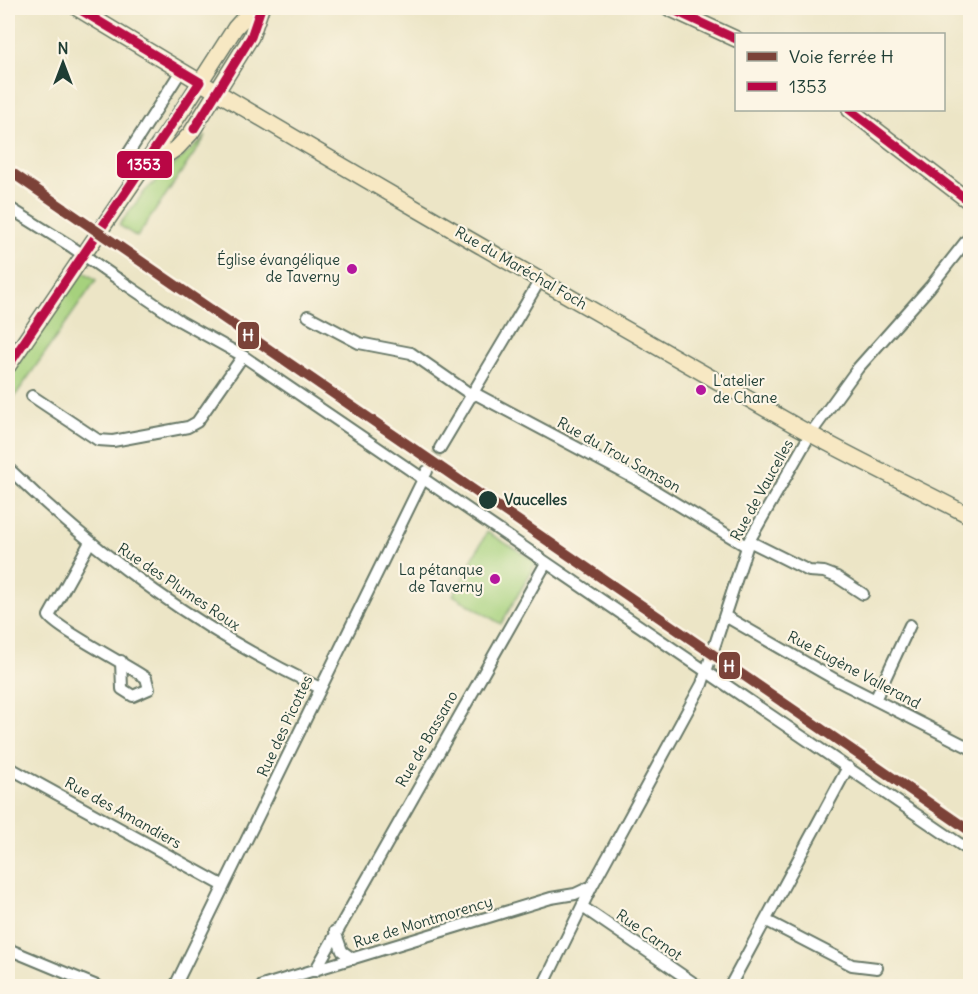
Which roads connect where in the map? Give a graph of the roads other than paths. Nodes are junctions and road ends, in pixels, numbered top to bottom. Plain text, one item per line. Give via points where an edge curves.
1 (77, 8) edge
2 (253, 8) edge
3 (261, 8) edge
4 (669, 8) edge
5 (735, 39) edge
6 (181, 70) junction
7 (200, 82) junction
8 (218, 93) junction
9 (851, 111) edge
10 (126, 157) dead end
11 (138, 175) junction
12 (970, 202) edge
13 (8, 207) edge
14 (970, 236) edge
15 (540, 279) junction
16 (308, 316) dead end
17 (243, 356) junction
18 (8, 366) edge
19 (474, 394) junction
20 (32, 396) dead end
21 (811, 433) junction
22 (440, 448) tunnel mouth
23 (8, 468) edge
24 (424, 475) junction
25 (970, 516) edge
26 (748, 543) junction
27 (89, 544) junction
28 (546, 563) junction
29 (863, 594) dead end
30 (725, 616) junction
31 (910, 625) dead end
32 (121, 661) dead end
33 (705, 671) junction
34 (320, 688) junction
35 (875, 700) junction
36 (970, 748) edge
37 (8, 767) edge
38 (848, 767) junction
39 (970, 851) edge
40 (224, 886) junction
41 (592, 886) junction
42 (584, 908) junction
43 (767, 921) junction
44 (335, 931) junction
45 (8, 949) edge
46 (353, 959) junction
47 (877, 968) dead end
48 (315, 971) junction
49 (97, 987) edge
50 (175, 987) edge
51 (262, 987) edge
52 (543, 987) edge
53 (698, 987) edge
54 (730, 987) edge

1 - 6 street, Rue du Maréchal Foch
2 - 7 street
3 - 8 street via 251,37
4 - 5 street
6 - 7 street, Rue du Maréchal Foch
6 - 10 street
7 - 8 street, Rue du Maréchal Foch
7 - 11 street
8 - 11 street via 185,140
8 - 15 street, Rue du Maréchal Foch
9 - 12 street
11 - 18 street
13 - 17 street, bridge via 180,321
14 - 21 street, Rue de Vaucelles via 858,368
15 - 19 street
15 - 21 street, Rue du Maréchal Foch
16 - 19 street, Rue du Trou Samson via 359,343 411,353
17 - 20 street via 197,422 156,434 98,440
17 - 24 street
19 - 22 street
19 - 26 street, Rue du Trou Samson
21 - 25 street, Rue du Maréchal Foch
21 - 26 street, Rue de Vaucelles
23 - 27 street, Rue des Plumes Roux
24 - 28 street
24 - 34 street, Rue des Picottes
26 - 29 street, Rue du Trou Samson via 808,571 837,577
26 - 30 street, Rue de Vaucelles
27 - 32 street via 50,616 58,626
27 - 34 street, Rue des Plumes Roux via 194,620
28 - 33 street
28 - 44 street, Rue de Bassano
30 - 33 street, Rue de Vaucelles
30 - 35 street, Rue Eugène Vallerand
31 - 35 street
33 - 38 street
33 - 41 street, Rue de Vaucelles via 680,726
34 - 40 street, Rue des Picottes
35 - 36 street, Rue Eugène Vallerand
37 - 40 street, Rue des Amandiers
38 - 39 street
38 - 43 street
40 - 50 street, Rue des Picottes
41 - 42 street, Rue de Vaucelles
41 - 46 street, Rue de Montmorency
42 - 52 street, Rue de Vaucelles
42 - 53 street, Rue Carnot
43 - 47 street via 852,965
43 - 54 street
44 - 46 street via 342,951
44 - 48 street, Rue de Bassano
45 - 49 street
46 - 48 street, Rue de Montmorency
48 - 51 street, Rue de Montmorency

